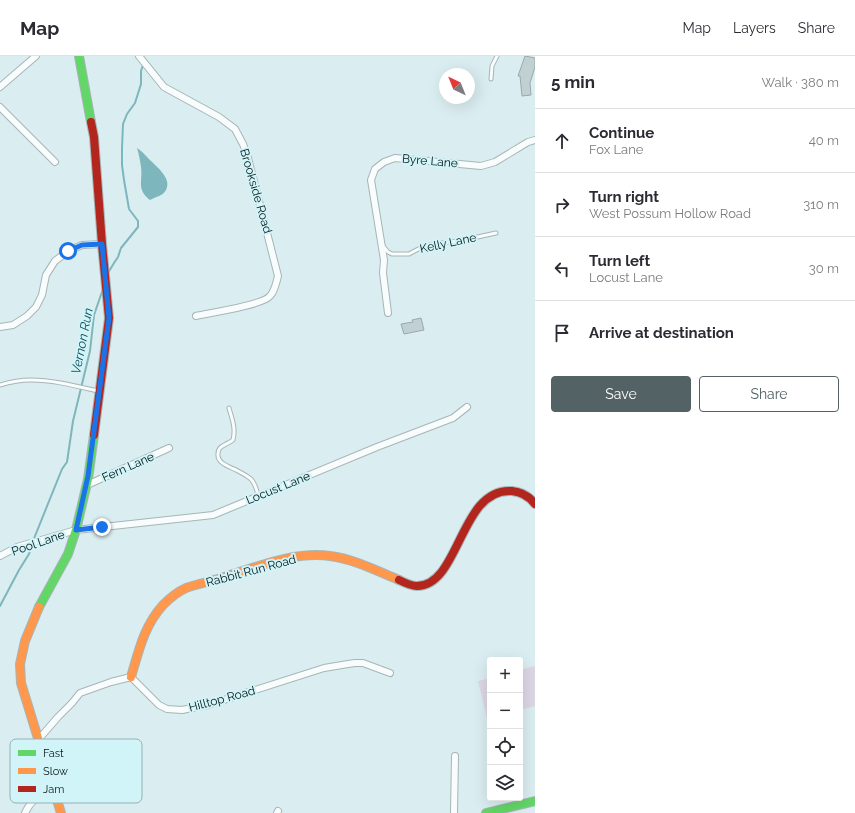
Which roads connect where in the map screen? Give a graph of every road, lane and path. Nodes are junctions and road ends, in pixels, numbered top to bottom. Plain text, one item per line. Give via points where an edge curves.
1 (36, 56) edge
2 (79, 56) edge
3 (139, 56) edge
4 (496, 56) edge
5 (491, 79) dead end
6 (0, 87) edge
7 (0, 107) edge
8 (535, 140) edge
9 (55, 162) dead end
10 (496, 233) dead end
11 (102, 244) junction
12 (382, 245) junction
13 (388, 313) dead end
14 (196, 316) dead end
15 (0, 327) edge
16 (0, 384) edge
17 (100, 391) junction
18 (467, 406) dead end
19 (228, 408) dead end
20 (169, 448) dead end
21 (86, 485) junction
22 (258, 496) junction
23 (535, 504) edge
24 (76, 530) junction
25 (0, 556) edge
26 (390, 673) dead end
27 (131, 677) junction
28 (38, 739) edge
29 (39, 739) edge
30 (456, 756) dead end
31 (535, 801) edge
32 (31, 803) edge
33 (58, 803) edge
34 (25, 813) edge
35 (61, 813) edge
36 (454, 813) edge
37 (486, 813) edge

1 - 6 street
2 - 11 street via 94,137
3 - 14 street, Brookside Road via 164,88 219,117 235,129 248,158 278,276 270,297 258,303
4 - 5 lane
7 - 9 street
8 - 12 street, Byre Lane via 495,162 481,166 395,158 384,162 375,169 371,180
10 - 12 lane, Kelly Lane via 424,246 409,254 392,254
11 - 15 street via 82,245 55,261 46,275 42,295 36,307 13,325
11 - 17 street via 109,318
12 - 13 street, Byre Lane
16 - 17 lane via 31,380
17 - 21 street
18 - 22 street, Locust Lane via 453,418
19 - 22 lane via 234,427 233,440 220,448 218,459 250,479
20 - 21 street, Fern Lane
21 - 24 street
22 - 24 street, Locust Lane via 213,514
23 - 27 street, Rabbit Run Road via 524,493 505,490 496,493 476,510 442,572 427,584 408,584 352,561 330,556 311,556 264,565 180,590 153,618 143,636
24 - 25 street, Pool Lane via 17,547
24 - 28 street via 68,554 35,617 25,641 20,664 21,683
26 - 27 street, Hilltop Road via 363,663 324,668 208,705 182,710 167,709 159,704
27 - 29 street via 80,693
30 - 36 street
31 - 37 street
32 - 34 street
33 - 35 street

